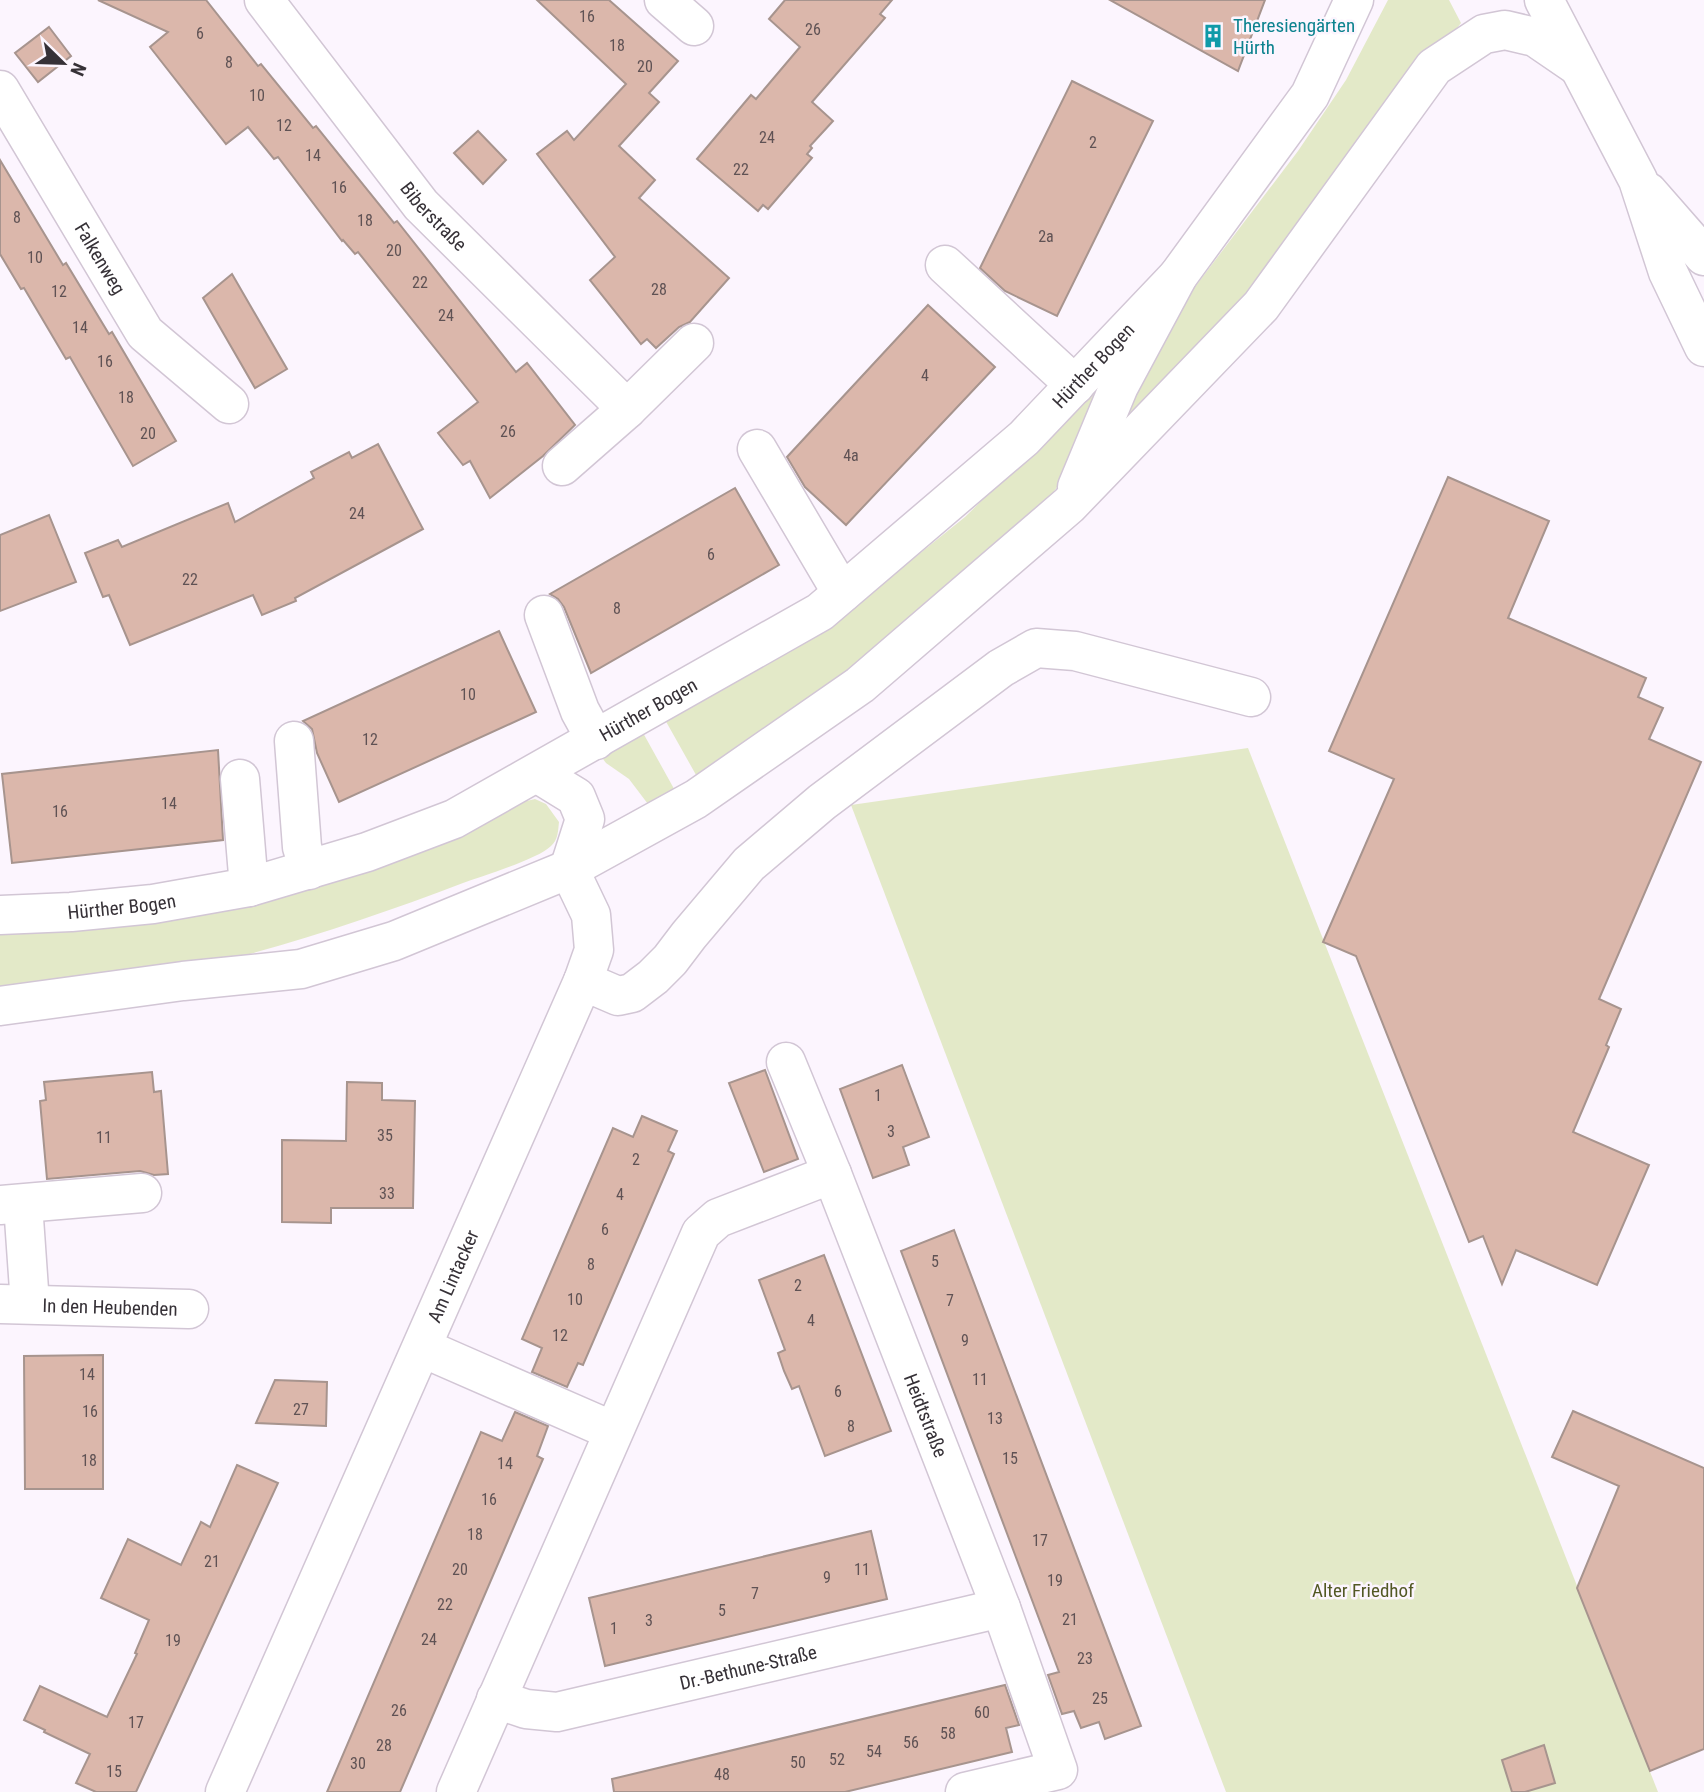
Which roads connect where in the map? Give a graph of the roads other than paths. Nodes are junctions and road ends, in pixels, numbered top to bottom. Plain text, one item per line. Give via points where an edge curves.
1 (264, 0) edge
2 (664, 0) edge
3 (1354, 0) edge
4 (1544, 0) edge
5 (694, 26) dead end
6 (1576, 65) junction
7 (0, 90) edge
8 (1638, 180) junction
9 (1704, 256) edge
10 (945, 265) dead end
11 (1178, 276) junction
12 (694, 343) dead end
13 (1704, 347) edge
14 (1075, 384) junction
15 (229, 404) dead end
16 (627, 409) junction
17 (757, 449) dead end
18 (562, 466) dead end
19 (1069, 505) junction
20 (842, 593) junction
21 (544, 615) dead end
22 (1251, 697) dead end
23 (596, 740) junction
24 (295, 741) dead end
25 (537, 773) junction
26 (240, 779) dead end
27 (569, 869) junction
28 (309, 870) junction
29 (249, 887) junction
30 (0, 915) edge
31 (583, 981) junction
32 (0, 1006) edge
33 (786, 1062) dead end
34 (832, 1174) junction
35 (142, 1193) dead end
36 (11, 1204) edge
37 (15, 1304) edge
38 (189, 1309) dead end
39 (423, 1348) junction
40 (612, 1432) junction
41 (1001, 1608) junction
42 (496, 1699) junction
43 (225, 1792) edge
44 (456, 1792) edge
45 (965, 1792) edge

1 - 16 street, Biberstraße via 421,205
2 - 5 street
3 - 11 street, Hürther Bogen via 1310,95
4 - 6 street
6 - 8 street
6 - 19 street, Hürther Bogen via 1535,37 1504,30 1484,34 1434,66 1261,306
7 - 15 street, Falkenweg via 145,333
8 - 9 street
8 - 13 street via 1668,271
10 - 14 street
11 - 14 street, Hürther Bogen
11 - 19 street, Hürther Bogen via 1119,386
12 - 16 street
14 - 20 street, Hürther Bogen via 1024,438
16 - 18 street
17 - 20 street
19 - 27 street, Hürther Bogen via 860,685 696,799
20 - 23 street, Hürther Bogen via 820,612
21 - 23 street via 580,711
22 - 31 street via 1074,651 1036,648 1001,668 822,802 749,864 670,960 632,993 618,996
23 - 25 street, Hürther Bogen
24 - 28 street via 302,847
25 - 27 street via 576,797 585,819
25 - 28 street, Hürther Bogen via 454,819
26 - 29 street
27 - 31 street, Am Lintacker via 591,915 594,950
27 - 32 street, Hürther Bogen via 394,941 301,969
28 - 29 street, Hürther Bogen
29 - 30 street, Hürther Bogen via 153,904
31 - 39 street, Am Lintacker
33 - 34 street, Heidtstraße
34 - 40 street via 718,1218 701,1233
34 - 41 street, Heidtstraße
35 - 36 street, In den Heubenden
36 - 37 street, In den Heubenden
37 - 38 street, In den Heubenden
39 - 40 street
39 - 43 street, Am Lintacker
40 - 42 street
41 - 42 street, Dr.-Bethune-Straße via 557,1712 526,1709
41 - 45 street, Heidtstraße via 1058,1770
42 - 44 street

